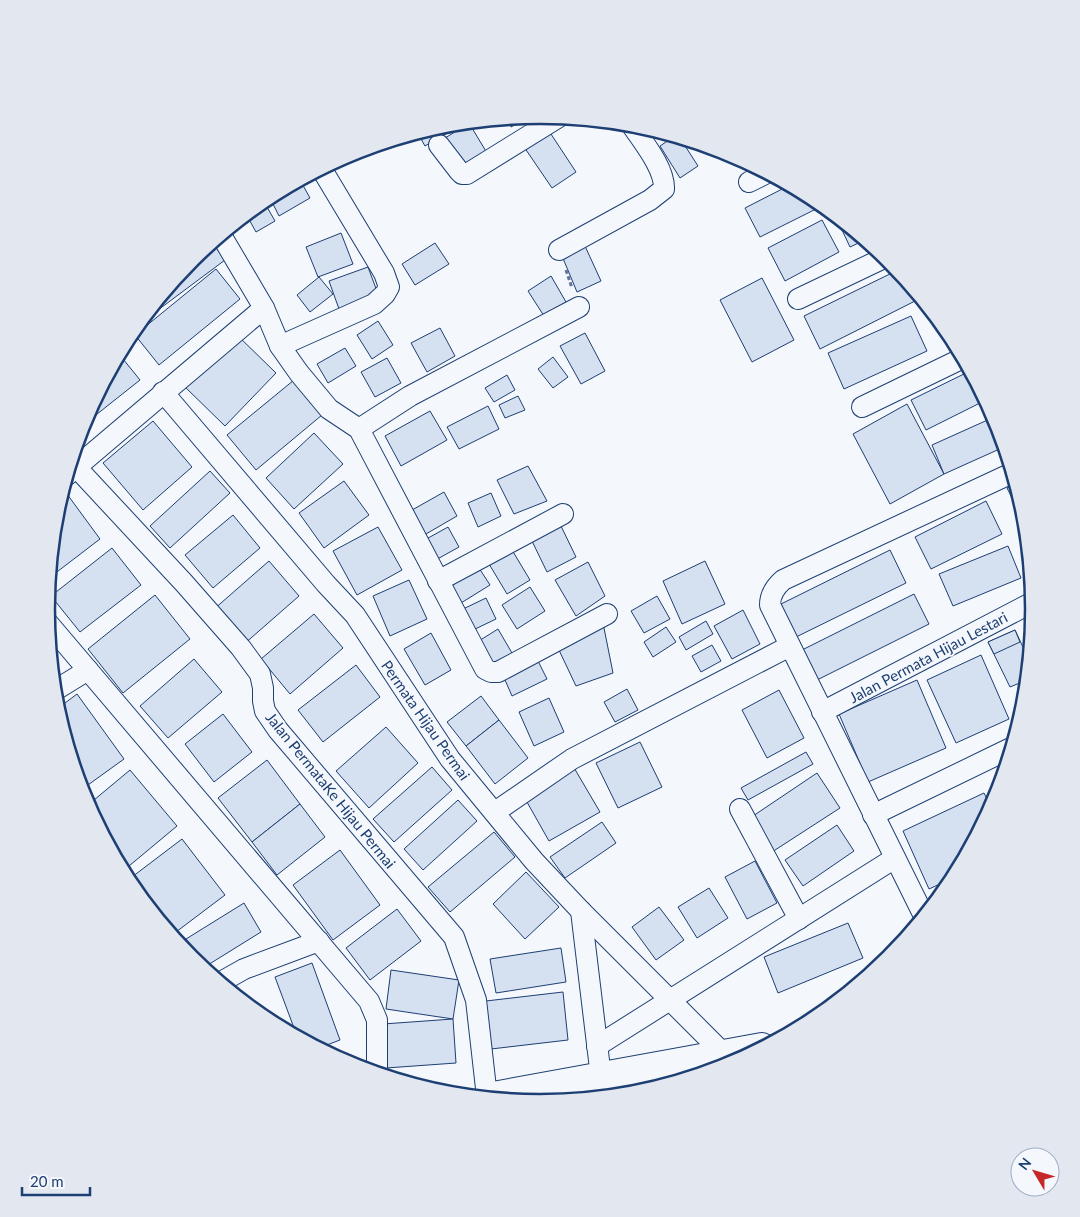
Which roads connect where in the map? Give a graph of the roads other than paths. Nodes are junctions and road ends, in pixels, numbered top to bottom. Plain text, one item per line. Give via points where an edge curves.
1 (548, 124) edge
2 (637, 133) edge
3 (439, 145) dead end
4 (325, 174) edge
5 (760, 177) edge
6 (749, 182) dead end
7 (224, 241) edge
8 (559, 250) road end
9 (878, 261) edge
10 (798, 299) dead end
11 (579, 307) road end
12 (264, 308) junction
13 (280, 346) junction
14 (957, 361) edge
15 (163, 392) junction
16 (862, 406) dead end
17 (359, 429) junction
18 (77, 467) edge
19 (75, 474) edge
20 (1006, 476) edge
21 (562, 514) dead end
22 (438, 581) junction
23 (1025, 606) edge
24 (607, 614) dead end
25 (56, 633) edge
26 (790, 646) junction
27 (88, 670) junction
28 (61, 686) edge
29 (822, 712) junction
30 (1003, 752) edge
31 (740, 809) dead end
32 (495, 812) junction
33 (873, 815) junction
34 (895, 858) junction
35 (921, 909) edge
36 (581, 911) junction
37 (799, 919) junction
38 (318, 941) junction
39 (227, 979) edge
40 (670, 1000) junction
41 (597, 1046) junction
42 (726, 1057) edge
43 (716, 1061) edge
44 (377, 1065) edge
45 (601, 1077) junction
46 (486, 1090) edge
47 (514, 1092) edge

1 - 3 street via 467,174 459,172
2 - 8 street via 661,172 664,189
4 - 13 street via 389,287 374,304
5 - 6 street
7 - 12 street
9 - 10 street
11 - 17 street via 410,396
12 - 13 street
12 - 15 street
13 - 17 street via 329,409
14 - 16 street
15 - 18 street
15 - 32 street, Permata Hijau Permai via 355,615 450,759
17 - 22 street
19 - 46 street, Jalan PermataKe Hijau Permai via 184,583 241,648 260,674 265,711 278,730 454,937 476,1000
20 - 26 street via 783,580 772,592 770,606
21 - 22 street
22 - 24 street via 485,670 491,672 498,672
23 - 29 street, Jalan Permata Hijau Lestari
25 - 27 street
26 - 29 street
26 - 32 street via 572,759
27 - 28 street
27 - 38 street
29 - 33 street
30 - 33 street
31 - 37 street
32 - 36 street, Permata Hijau Permai via 534,861
33 - 34 street
34 - 35 street
34 - 37 street
36 - 40 street, Permata Hijau Permai
36 - 41 street
37 - 40 street
38 - 39 street
38 - 44 street via 370,1001 377,1020
40 - 41 street
40 - 42 street, Permata Hijau Permai
41 - 45 street
43 - 45 main road
45 - 47 main road

